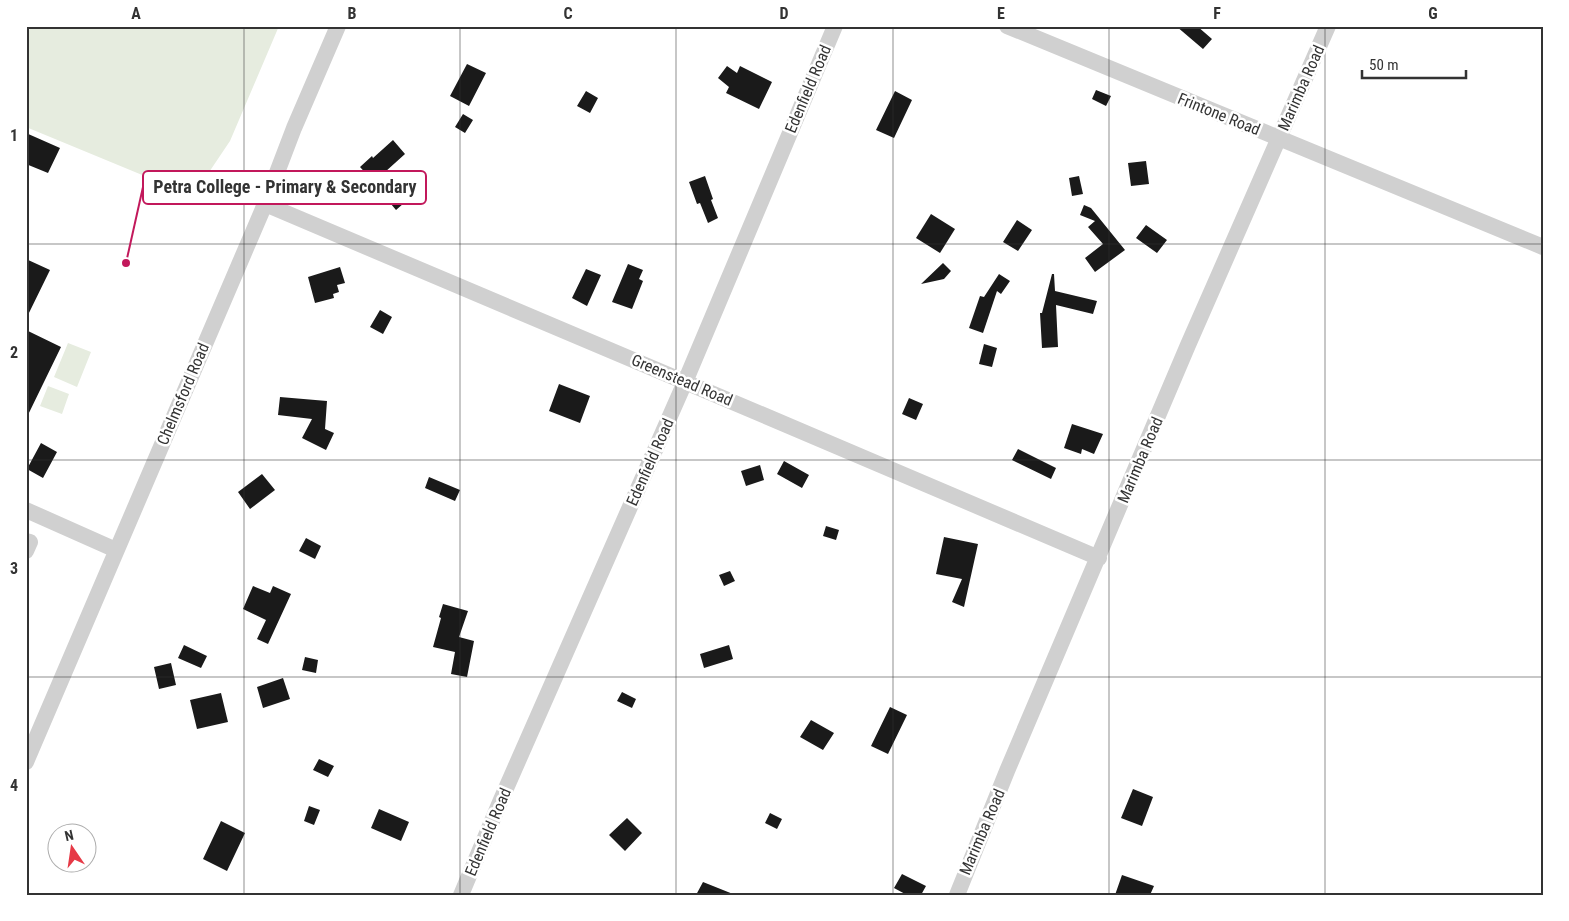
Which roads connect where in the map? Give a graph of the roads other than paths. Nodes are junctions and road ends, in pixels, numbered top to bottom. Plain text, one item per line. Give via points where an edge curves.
1 (338, 26) edge
2 (835, 26) edge
3 (1007, 26) edge
4 (1328, 26) edge
5 (1279, 138) junction
6 (265, 204) junction
7 (1543, 247) edge
8 (686, 382) junction
9 (26, 510) edge
10 (26, 541) edge
11 (116, 550) junction
12 (26, 551) edge
13 (1099, 558) junction
14 (26, 762) edge
15 (461, 895) edge
16 (957, 895) edge

1 - 6 street, Chelmsford Road
2 - 8 street, Edenfield Road
3 - 5 street, Frintone Road
4 - 5 street, Marimba Road
5 - 7 street, Frintone Road
5 - 13 street, Marimba Road
6 - 8 street, Greenstead Road
6 - 11 street, Chelmsford Road
8 - 13 street, Greenstead Road
8 - 15 street, Edenfield Road
9 - 11 street
10 - 12 street via 30,542
11 - 14 street, Chelmsford Road
13 - 16 street, Marimba Road

